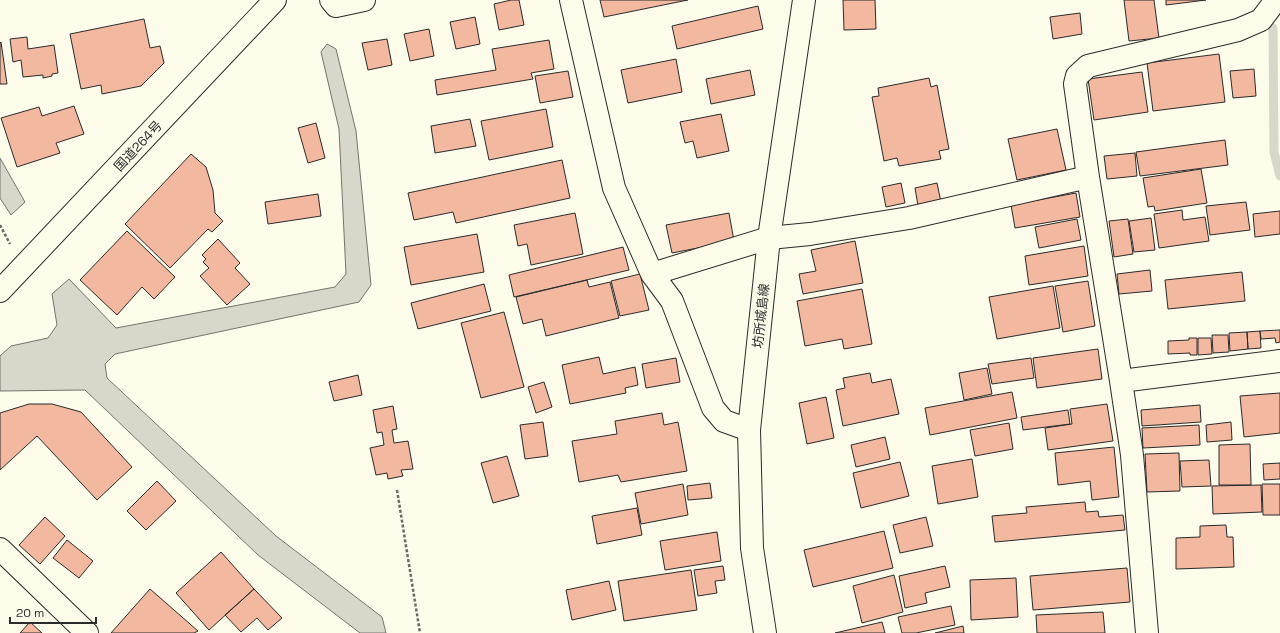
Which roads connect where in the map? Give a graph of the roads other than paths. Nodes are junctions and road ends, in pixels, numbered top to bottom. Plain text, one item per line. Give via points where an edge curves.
1 (275, 0) edge
2 (330, 0) edge
3 (364, 0) edge
4 (572, 0) edge
5 (804, 0) edge
6 (1276, 0) edge
7 (1088, 177) junction
8 (769, 238) junction
9 (652, 274) junction
10 (0, 291) edge
11 (1280, 361) edge
12 (1121, 381) junction
13 (749, 430) junction
14 (0, 549) edge
15 (87, 633) edge
16 (765, 633) edge
17 (1147, 633) edge

1 - 10 main road, 国道264号
2 - 3 main road via 336,6
4 - 9 main road via 614,188
5 - 8 main road, 坊所城島線
6 - 7 main road via 1261,20 1238,30 1088,66 1077,76 1075,84
7 - 8 main road via 909,218
7 - 12 main road
8 - 9 main road
8 - 13 main road, 坊所城島線
9 - 13 main road via 672,301 713,408 724,421
11 - 12 main road
12 - 17 main road via 1132,455
13 - 16 main road, 坊所城島線 via 752,548
14 - 15 main road

